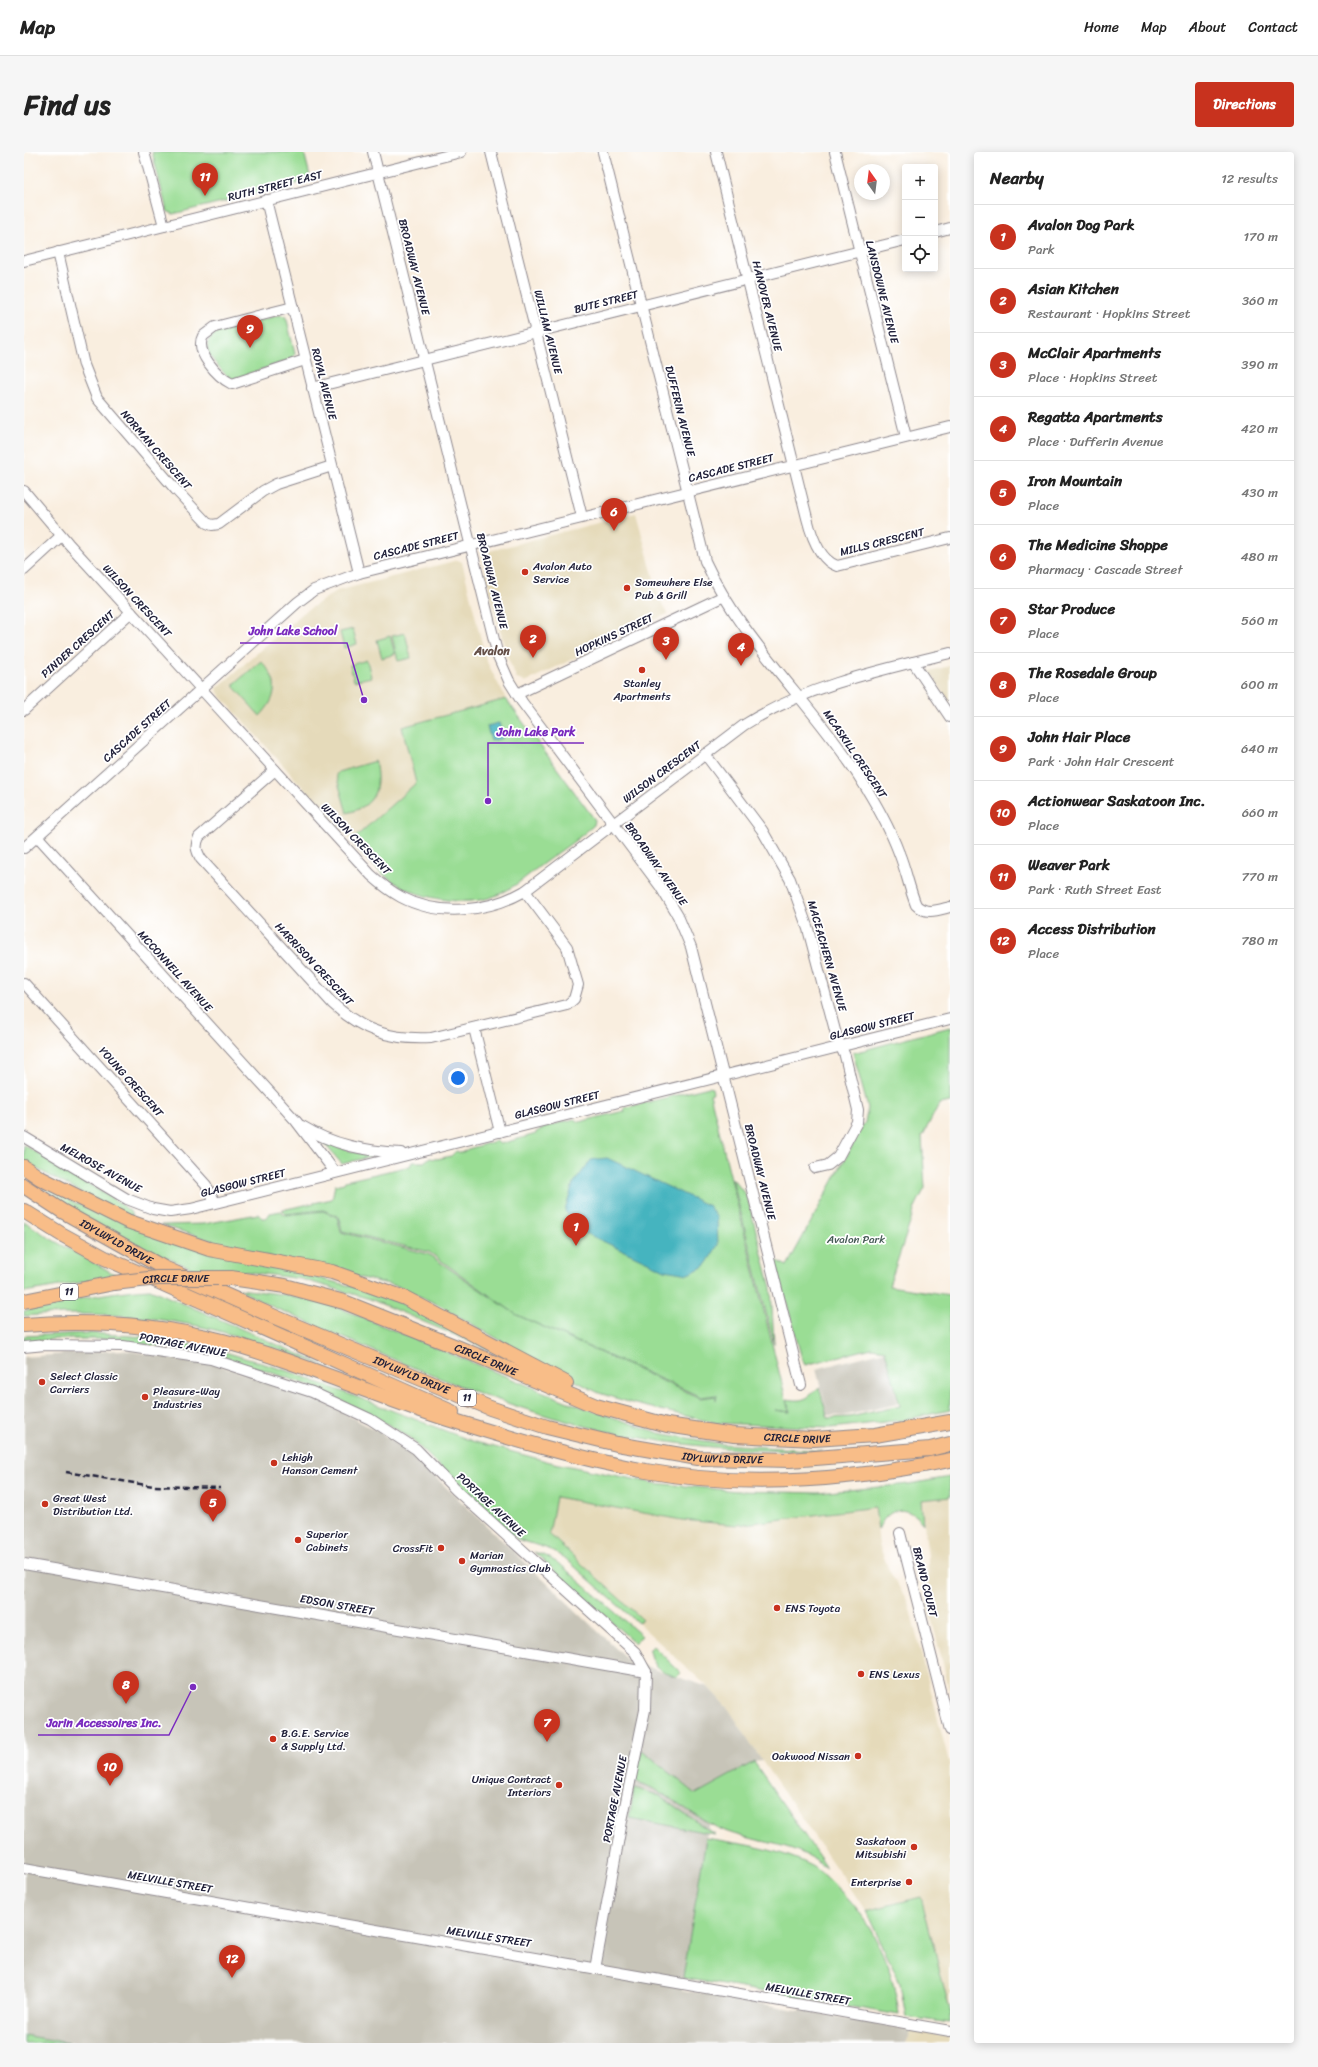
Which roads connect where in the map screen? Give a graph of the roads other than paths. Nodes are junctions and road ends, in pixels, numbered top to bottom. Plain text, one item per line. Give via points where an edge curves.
1 (144, 152) edge
2 (373, 152) edge
3 (461, 152) edge
4 (491, 152) edge
5 (603, 152) edge
6 (716, 152) edge
7 (835, 152) edge
8 (378, 172) junction
9 (266, 200) junction
10 (164, 226) junction
11 (950, 228) edge
12 (938, 231) edge
13 (902, 241) edge
14 (860, 251) junction
15 (58, 252) junction
16 (24, 261) edge
17 (748, 278) junction
18 (641, 306) junction
19 (293, 307) junction
20 (536, 332) junction
21 (305, 360) junction
22 (425, 361) junction
23 (312, 388) junction
24 (950, 427) edge
25 (906, 437) junction
26 (794, 465) junction
27 (332, 466) junction
28 (24, 491) edge
29 (688, 492) junction
30 (582, 517) junction
31 (61, 536) junction
32 (950, 538) edge
33 (471, 545) junction
34 (24, 570) edge
35 (359, 573) junction
36 (722, 596) junction
37 (131, 612) junction
38 (950, 652) edge
39 (913, 662) junction
40 (202, 689) junction
41 (517, 694) junction
42 (800, 697) junction
43 (24, 710) edge
44 (950, 717) edge
45 (705, 754) junction
46 (275, 770) junction
47 (613, 824) junction
48 (38, 837) junction
49 (24, 848) edge
50 (525, 891) junction
51 (950, 907) edge
52 (24, 983) edge
53 (950, 1019) edge
54 (474, 1028) junction
55 (842, 1046) junction
56 (723, 1076) junction
57 (296, 1121) junction
58 (500, 1132) junction
59 (24, 1138) edge
60 (411, 1153) junction
61 (24, 1167) edge
62 (815, 1168) dead end
63 (335, 1172) junction
64 (24, 1186) edge
65 (214, 1202) junction
66 (24, 1211) edge
67 (170, 1212) joint
68 (24, 1301) edge
69 (24, 1325) edge
70 (24, 1347) edge
71 (801, 1385) dead end
72 (634, 1415) junction
73 (950, 1416) edge
74 (950, 1422) edge
75 (909, 1429) junction
76 (503, 1435) junction
77 (950, 1444) edge
78 (949, 1460) edge
79 (900, 1533) dead end
80 (24, 1564) edge
81 (646, 1672) junction
82 (950, 1730) edge
83 (24, 1868) edge
84 (595, 1969) junction
85 (950, 2031) edge

1 - 10 street
2 - 8 street, BROADWAY AVENUE
3 - 8 street, RUTH STREET EAST
4 - 20 street, WILLIAM AVENUE
5 - 18 street, DUFFERIN AVENUE
6 - 17 street, HANOVER AVENUE
7 - 14 street, LANSDOWNE AVENUE
8 - 9 street, RUTH STREET EAST
8 - 22 street, BROADWAY AVENUE
9 - 10 street, RUTH STREET EAST
9 - 19 street, ROYAL AVENUE
10 - 15 street, RUTH STREET EAST
11 - 12 street
13 - 14 street, BUTE STREET
14 - 17 street, BUTE STREET
14 - 25 street, LANSDOWNE AVENUE
15 - 16 street, RUTH STREET EAST
15 - 27 street, NORMAN CRESCENT via 84,365 97,398 207,523 219,524 276,484
17 - 18 street, BUTE STREET
17 - 26 street, HANOVER AVENUE
18 - 20 street, BUTE STREET
18 - 29 street, DUFFERIN AVENUE
19 - 21 street, ROYAL AVENUE
19 - 21 street via 209,330 201,338 202,348 206,359 232,384
20 - 22 street, BUTE STREET
20 - 30 street, WILLIAM AVENUE
21 - 23 street, ROYAL AVENUE
22 - 23 street, BUTE STREET
22 - 33 street, BROADWAY AVENUE
23 - 27 street, ROYAL AVENUE
24 - 25 street, CASCADE STREET
25 - 26 street, CASCADE STREET
26 - 29 street, CASCADE STREET
26 - 32 street, MILLS CRESCENT via 813,539 832,564 843,564
27 - 35 street, ROYAL AVENUE
28 - 31 street, WILSON CRESCENT
29 - 30 street, CASCADE STREET
29 - 36 street, DUFFERIN AVENUE via 705,561
30 - 33 street, CASCADE STREET
31 - 34 street
31 - 37 street, WILSON CRESCENT
33 - 35 street, CASCADE STREET
33 - 41 street, BROADWAY AVENUE via 498,656
35 - 40 street, CASCADE STREET via 314,590
36 - 41 street, HOPKINS STREET
36 - 42 street, DUFFERIN AVENUE
37 - 40 street, WILSON CRESCENT
37 - 43 street, PINDER CRESCENT
38 - 39 street, WILSON CRESCENT
39 - 42 street, WILSON CRESCENT via 853,678
39 - 44 street
40 - 46 street, WILSON CRESCENT
40 - 48 street, CASCADE STREET
41 - 47 street, BROADWAY AVENUE
42 - 45 street, WILSON CRESCENT via 749,722
42 - 51 street, MCASKILL CRESCENT via 858,775 883,817 899,853 916,905 921,910 931,911
45 - 47 street, WILSON CRESCENT
45 - 55 street, MACEACHERN AVENUE via 762,830 790,879 808,928 837,1038
46 - 50 street, WILSON CRESCENT via 371,875 401,897 419,904 461,910 484,907
46 - 54 street, HARRISON CRESCENT via 199,836 196,851 201,860 346,1016 366,1028 386,1035 412,1039 430,1038
47 - 50 street, WILSON CRESCENT
47 - 56 street, BROADWAY AVENUE via 660,886 678,916 699,970
48 - 49 street, CASCADE STREET
48 - 57 street, MCCONNELL AVENUE
50 - 54 street, HARRISON CRESCENT via 567,947 578,985 576,994 567,1005
52 - 65 street, YOUNG CRESCENT via 201,1179
53 - 55 street, GLASGOW STREET
54 - 58 street
55 - 56 street, GLASGOW STREET
55 - 62 street, MACEACHERN AVENUE via 858,1110 857,1122 838,1157 828,1164
56 - 58 street, GLASGOW STREET
56 - 71 street, BROADWAY AVENUE
57 - 60 street, MCCONNELL AVENUE via 343,1145 370,1151
57 - 63 street, MCCONNELL AVENUE
58 - 60 street, GLASGOW STREET
59 - 67 street, MELROSE AVENUE via 127,1199 153,1209
60 - 63 street, GLASGOW STREET
61 - 72 highway via 46,1181 127,1221 210,1249 332,1272 405,1298 553,1377 625,1408
63 - 65 street, GLASGOW STREET
64 - 77 highway, IDYLWYLD DRIVE / 11 via 62,1211 164,1268 275,1318 490,1408 547,1427 616,1444 698,1458 790,1460 930,1449
65 - 67 street, GLASGOW STREET
66 - 76 highway, IDYLWYLD DRIVE / 11 via 105,1258
68 - 72 highway, CIRCLE DRIVE / 11, bridge via 157,1278 231,1278 285,1286 344,1302 596,1406
69 - 76 highway, 11 via 66,1322 110,1323 144,1326 221,1341
70 - 81 street, PORTAGE AVENUE via 123,1346 211,1360 312,1392 370,1419 416,1449 456,1490 635,1652
72 - 75 highway, CIRCLE DRIVE / 11 via 667,1425 741,1436 814,1439 876,1435
73 - 75 highway
74 - 75 highway, CIRCLE DRIVE / 11
76 - 78 highway, 11 via 568,1455 648,1472 714,1479 772,1480 841,1476
79 - 82 street, BRAND COURT
80 - 81 street, EDSON STREET
81 - 84 street, PORTAGE AVENUE via 645,1710
83 - 84 street, MELVILLE STREET
84 - 85 street, MELVILLE STREET

